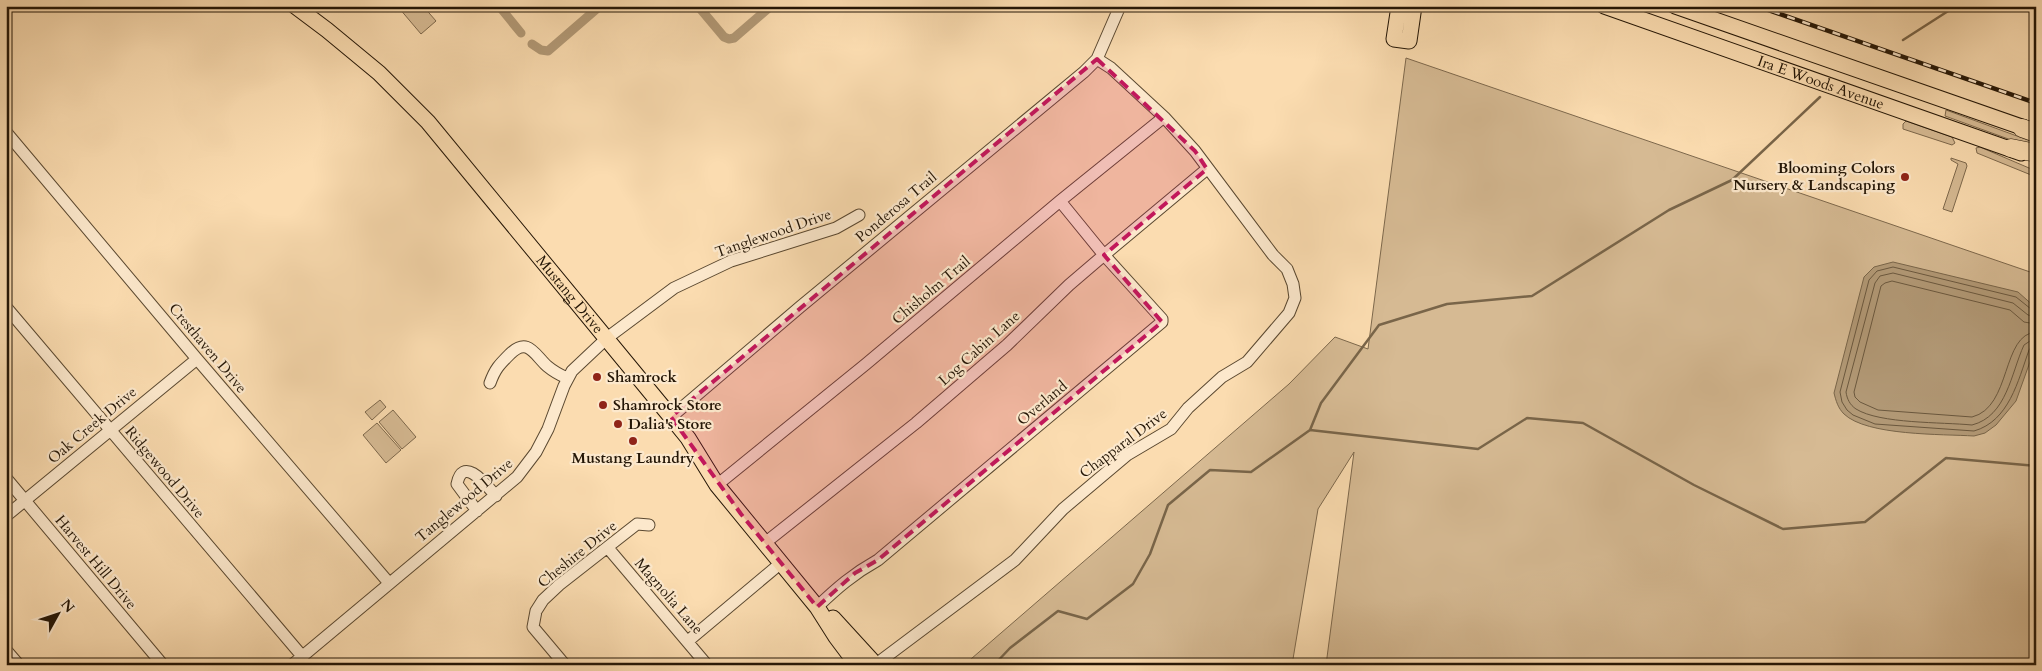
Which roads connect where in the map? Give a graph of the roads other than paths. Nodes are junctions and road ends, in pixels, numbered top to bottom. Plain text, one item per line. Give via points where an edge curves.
1 (295, 6) edge
2 (1120, 6) edge
3 (1399, 6) edge
4 (1414, 6) edge
5 (1604, 6) edge
6 (1675, 6) edge
7 (1726, 24) junction
8 (1704, 42) junction
9 (1097, 59) junction
10 (1164, 117) junction
11 (2031, 131) edge
12 (6, 132) edge
13 (2011, 148) junction
14 (2036, 153) edge
15 (2036, 160) edge
16 (1207, 169) junction
17 (1060, 201) junction
18 (859, 215) dead end
19 (1104, 255) junction
20 (6, 307) edge
21 (607, 338) junction
22 (197, 359) junction
23 (567, 378) junction
24 (490, 383) dead end
25 (671, 417) junction
26 (110, 430) junction
27 (6, 478) edge
28 (717, 485) junction
29 (496, 496) junction
30 (25, 500) junction
31 (477, 511) junction
32 (6, 516) edge
33 (649, 525) dead end
34 (765, 543) junction
35 (608, 548) junction
36 (781, 563) junction
37 (389, 583) junction
38 (817, 607) junction
39 (688, 641) junction
40 (6, 650) edge
41 (302, 656) junction
42 (875, 664) edge
43 (19, 665) edge
44 (163, 665) edge
45 (292, 665) edge
46 (565, 665) edge
47 (707, 665) edge
48 (858, 665) edge

1 - 21 main road, Mustang Drive via 379,73 428,122
2 - 9 street, Ponderosa Trail
3 - 4 main road via 1401,40
5 - 8 main road, Ira E Woods Avenue
6 - 7 main road, Ira E Woods Avenue
7 - 8 main road via 1708,31
7 - 11 main road, Ira E Woods Avenue
8 - 13 main road, Ira E Woods Avenue
9 - 10 street, Chapparal Drive
9 - 25 street, Ponderosa Trail
10 - 16 street, Chapparal Drive
10 - 17 street, Chisholm Trail
12 - 22 street, Cresthaven Drive
13 - 14 highway
13 - 15 main road, Ira E Woods Avenue
16 - 19 street, Log Cabin Lane
16 - 42 street, Chapparal Drive via 1287,269 1295,298 1289,312 1247,362 1222,377 1188,408 1171,429 1127,455 1063,509 1014,560
17 - 19 street, Overland
17 - 28 street, Chisholm Trail
18 - 21 street, Tanglewood Drive via 836,228 731,261 674,288
19 - 34 street, Log Cabin Lane via 923,417
19 - 38 street, Overland via 1162,322 878,560 855,572
20 - 26 street, Ridgewood Drive
21 - 23 street, Tanglewood Drive
21 - 25 main road, Mustang Drive
22 - 26 street, Oak Creek Drive
22 - 37 street, Cresthaven Drive
23 - 24 street via 522,346 496,367
23 - 29 street, Tanglewood Drive via 536,452 517,477
25 - 28 main road, Mustang Drive
26 - 30 street, Oak Creek Drive
26 - 41 street, Ridgewood Drive
27 - 30 street, Harvest Hill Drive
28 - 34 main road, Mustang Drive
29 - 31 street, Tanglewood Drive
29 - 31 street via 479,478 471,472 464,472 458,484
30 - 32 street, Oak Creek Drive
30 - 44 street, Harvest Hill Drive
31 - 37 street, Tanglewood Drive
33 - 35 street, Cheshire Drive via 637,524
34 - 36 main road, Mustang Drive
35 - 39 street, Magnolia Lane
35 - 46 street, Cheshire Drive via 559,585 536,611 533,627
36 - 38 main road, Mustang Drive
36 - 39 street
37 - 41 street, Tanglewood Drive
38 - 42 main road, Mustang Drive via 832,618
38 - 48 main road, Mustang Drive
39 - 47 street, Magnolia Lane
40 - 43 street
41 - 45 street, Tanglewood Drive

